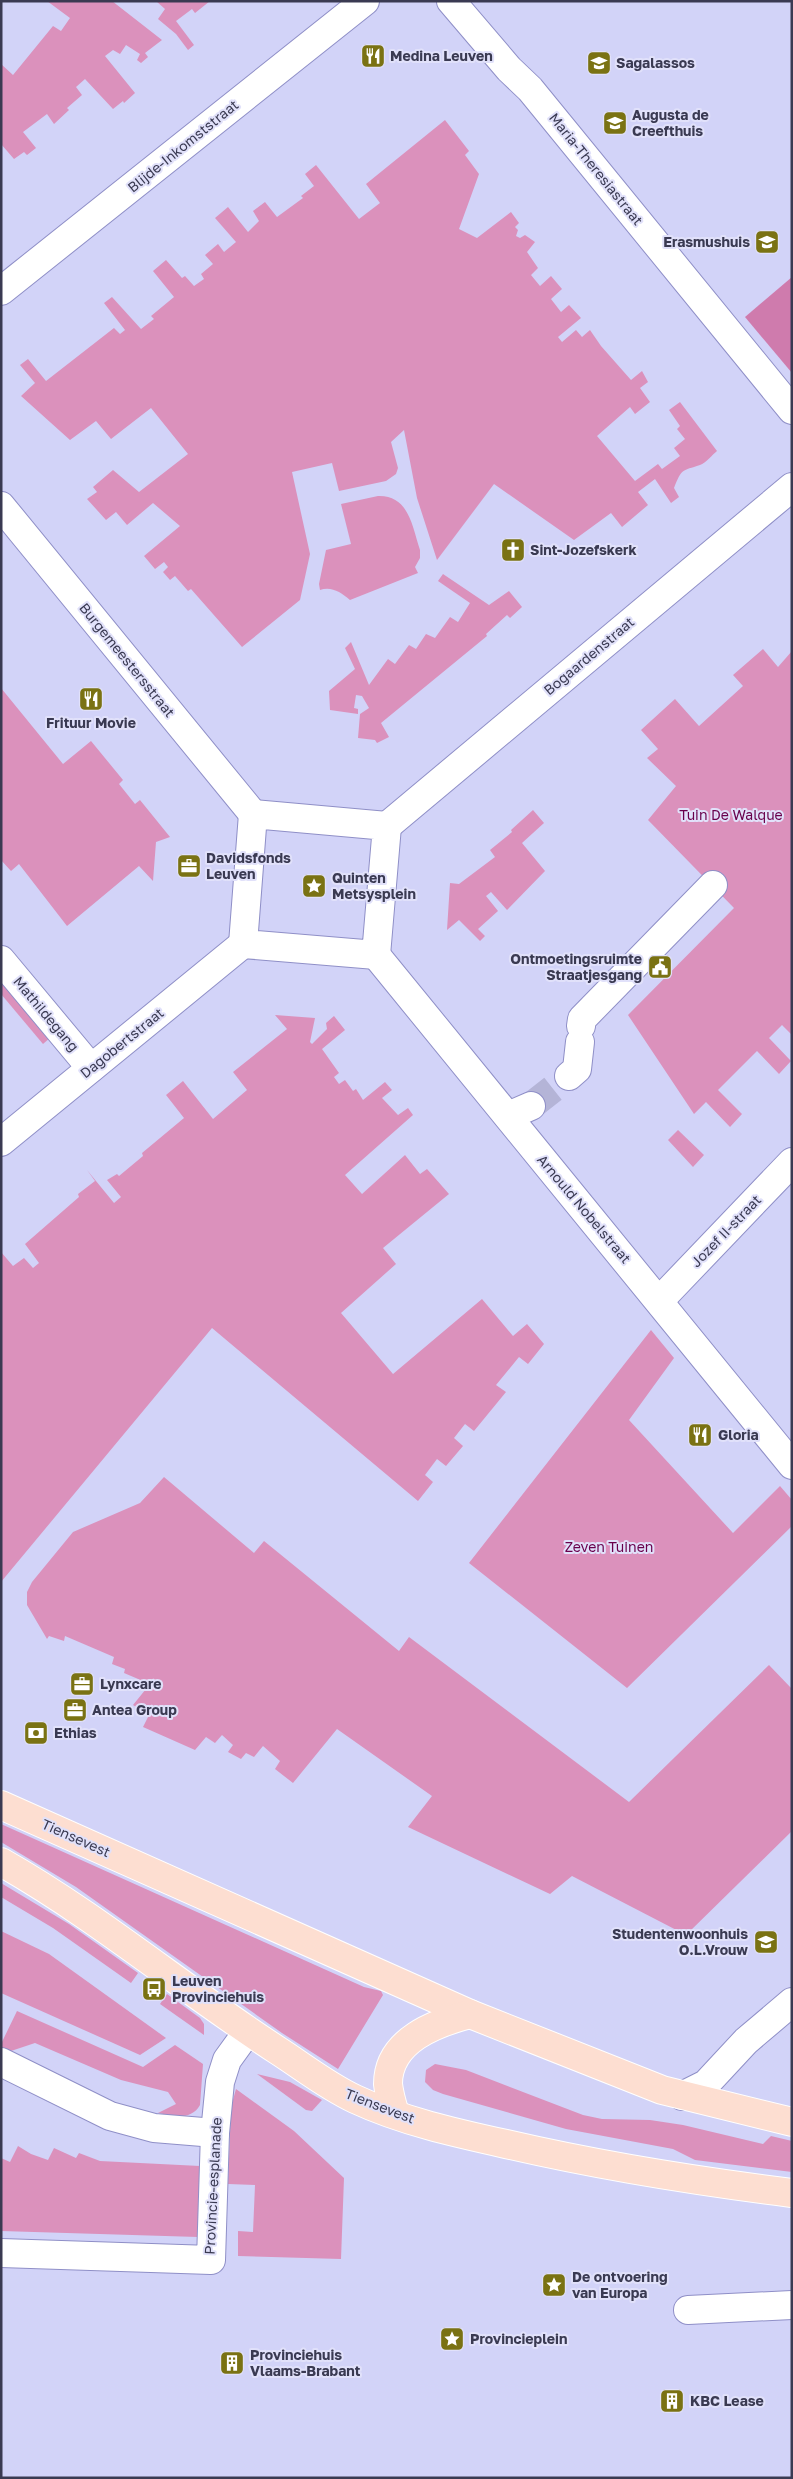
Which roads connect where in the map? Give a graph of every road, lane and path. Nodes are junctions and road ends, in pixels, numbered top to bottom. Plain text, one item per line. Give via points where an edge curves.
1 (365, 1) edge
2 (451, 1) edge
3 (1, 291) edge
4 (792, 410) edge
5 (792, 487) edge
6 (1, 506) edge
7 (253, 814) junction
8 (387, 826) junction
9 (713, 885) dead end
10 (243, 944) junction
11 (376, 955) junction
12 (1, 960) edge
13 (91, 1068) junction
14 (569, 1076) tunnel mouth
15 (1, 1142) edge
16 (792, 1162) edge
17 (660, 1300) junction
18 (792, 1464) edge
19 (1, 1805) edge
20 (1, 1862) edge
21 (792, 2002) edge
22 (470, 2014) junction
23 (248, 2031) junction
24 (1, 2062) edge
25 (682, 2096) junction
26 (395, 2114) junction
27 (792, 2122) edge
28 (215, 2132) junction
29 (792, 2193) edge
30 (1, 2254) edge
31 (792, 2305) edge
32 (688, 2310) dead end

1 - 3 street, Blijde-Inkomststraat
2 - 4 street, Maria-Theresiastraat via 530,89
5 - 8 street, Bogaardenstraat
6 - 7 street, Burgemeestersstraat
7 - 8 street
7 - 10 street
8 - 11 street
9 - 14 street via 582,1019 577,1069
10 - 11 street
10 - 13 street, Dagobertstraat
11 - 17 street, Arnould Nobelstraat via 519,1111
12 - 13 street, Mathildegang
13 - 15 street, Dagobertstraat
16 - 17 street, Jozef II-straat
17 - 18 street, Arnould Nobelstraat
19 - 22 main road, Tiensevest
20 - 23 main road, Tiensevest via 44,1886 125,1941
21 - 25 street via 746,2041 706,2084
22 - 25 main road, Tiensevest via 644,2084
22 - 26 main road via 426,2028 398,2054 388,2077
23 - 26 main road, Tiensevest via 354,2099
23 - 28 street, Provincie-esplanade via 227,2060 223,2072
24 - 28 street via 110,2116 154,2128
25 - 27 main road, Tiensevest
26 - 29 main road, Tiensevest via 462,2134 596,2164
28 - 30 street, Provincie-esplanade via 211,2260
31 - 32 street

